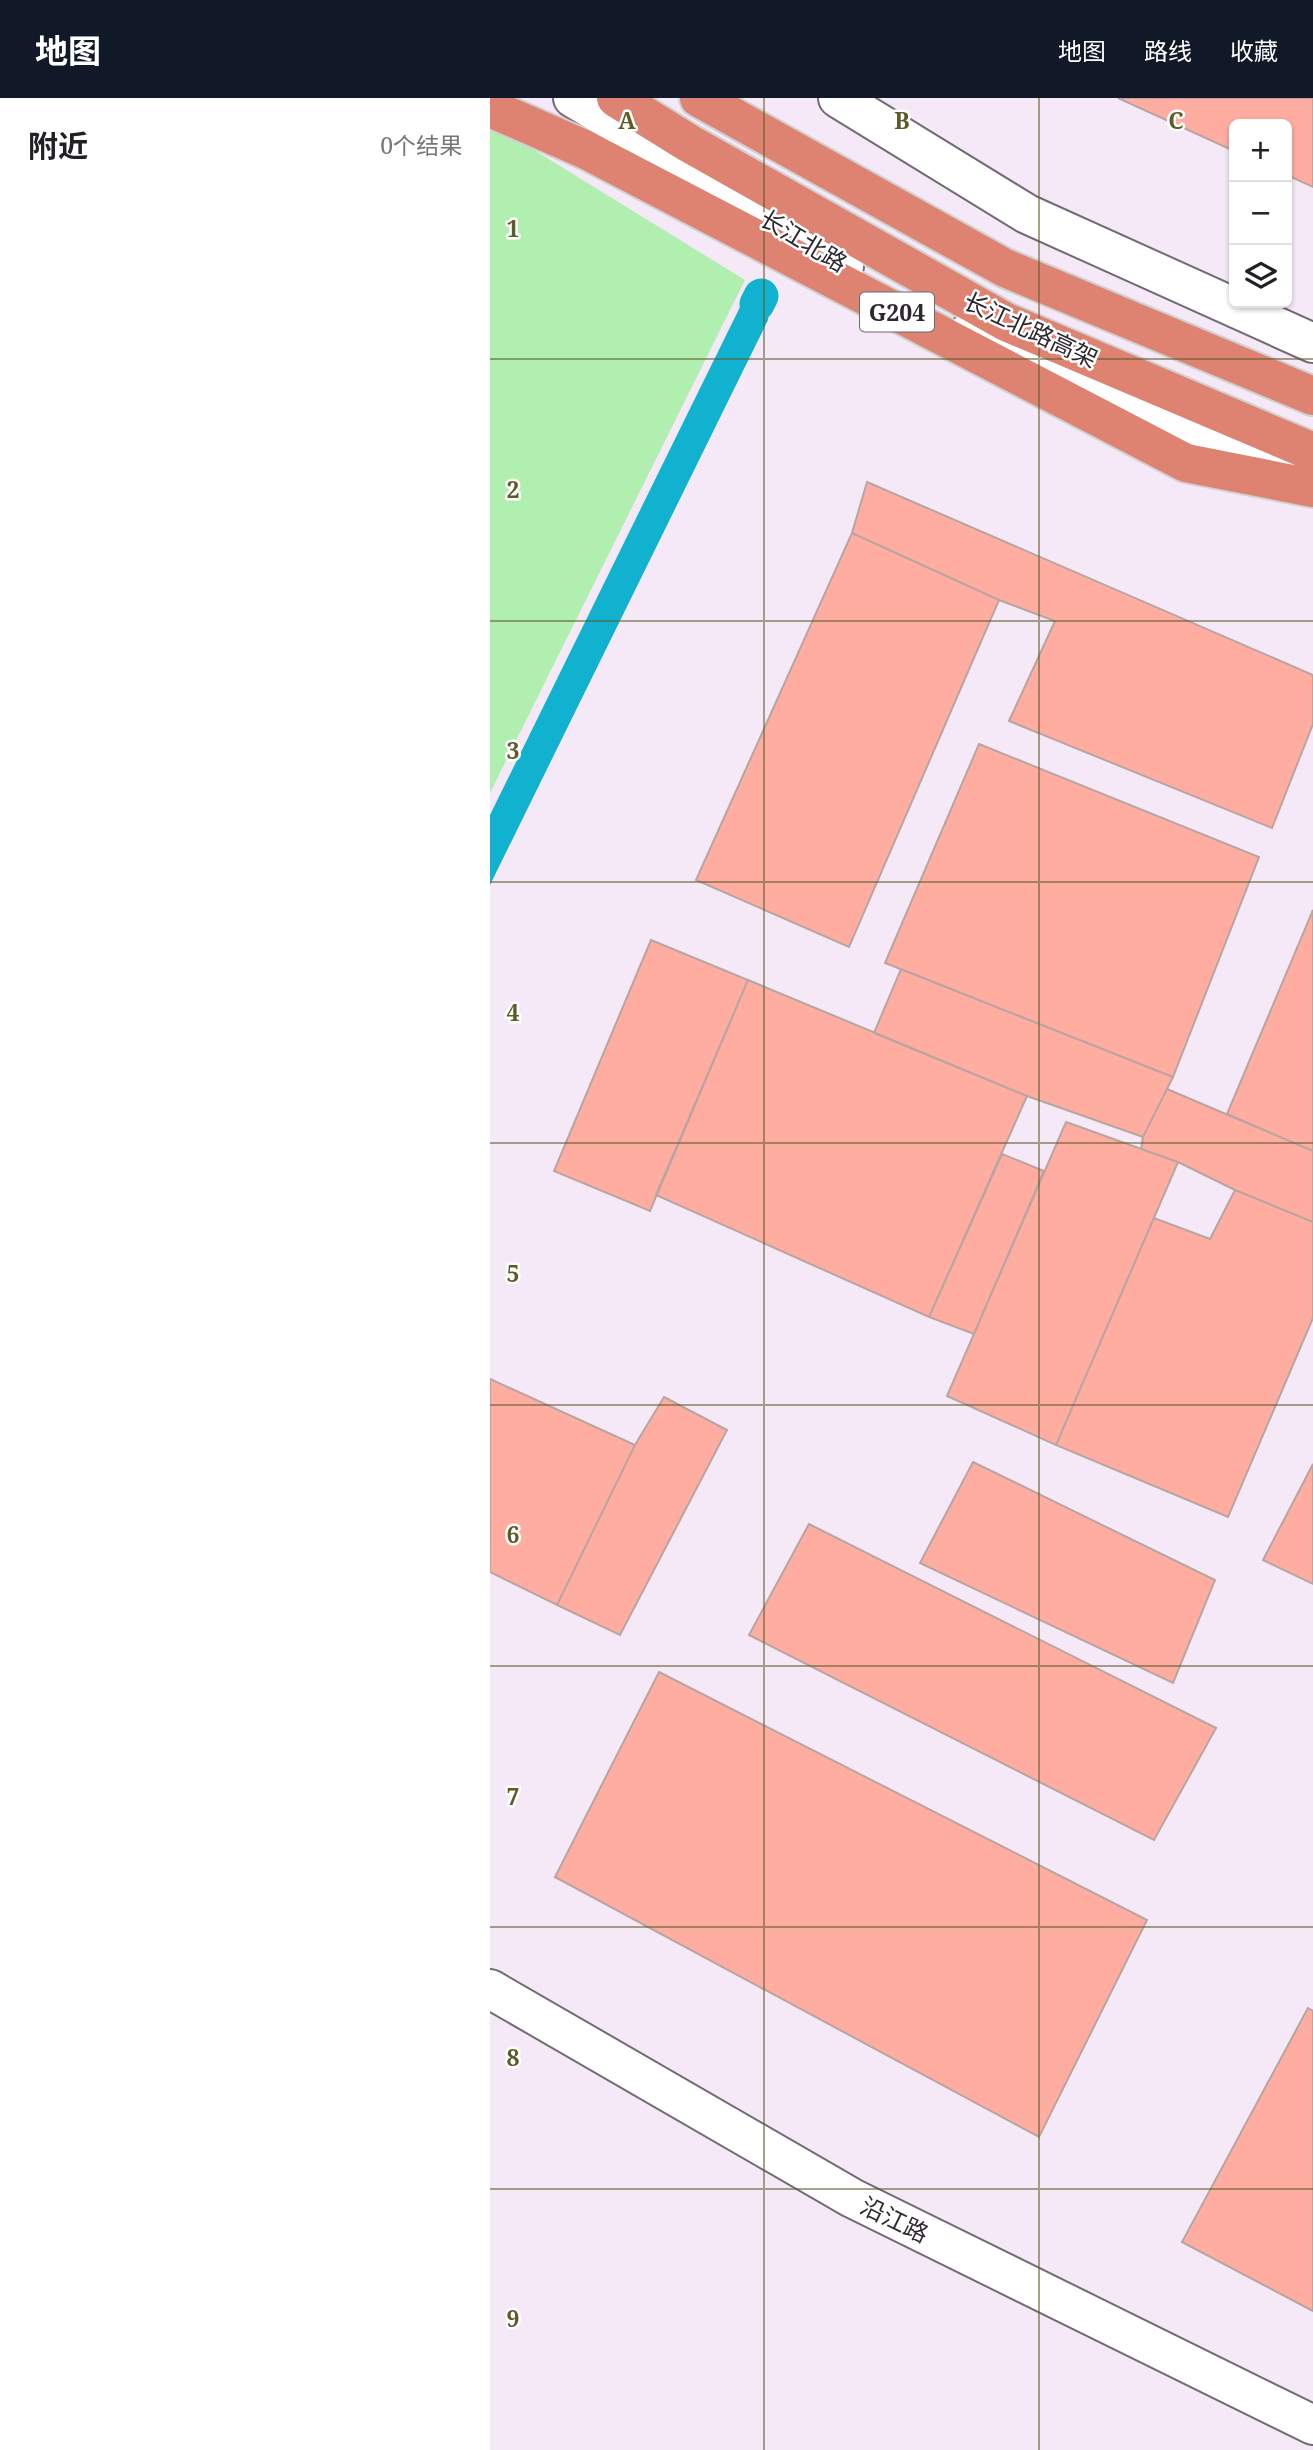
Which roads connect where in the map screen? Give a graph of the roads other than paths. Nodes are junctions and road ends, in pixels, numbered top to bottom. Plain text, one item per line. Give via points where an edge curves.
1 (573, 98) edge
2 (615, 98) edge
3 (699, 98) edge
4 (838, 98) edge
5 (490, 107) edge
6 (1313, 343) edge
7 (1313, 396) edge
8 (1313, 452) edge
9 (1313, 482) edge
10 (1313, 488) edge
11 (490, 1989) edge
12 (1313, 2425) edge

1 - 9 main road, 长江北路 via 810,246 964,330
2 - 8 highway, 长江北路高架 via 1006,322
3 - 7 highway, 长江北路高架 via 1004,268
4 - 6 main road via 1027,214
5 - 10 highway, G204 via 584,149 1186,463
11 - 12 main road, 沿江路 via 852,2198

